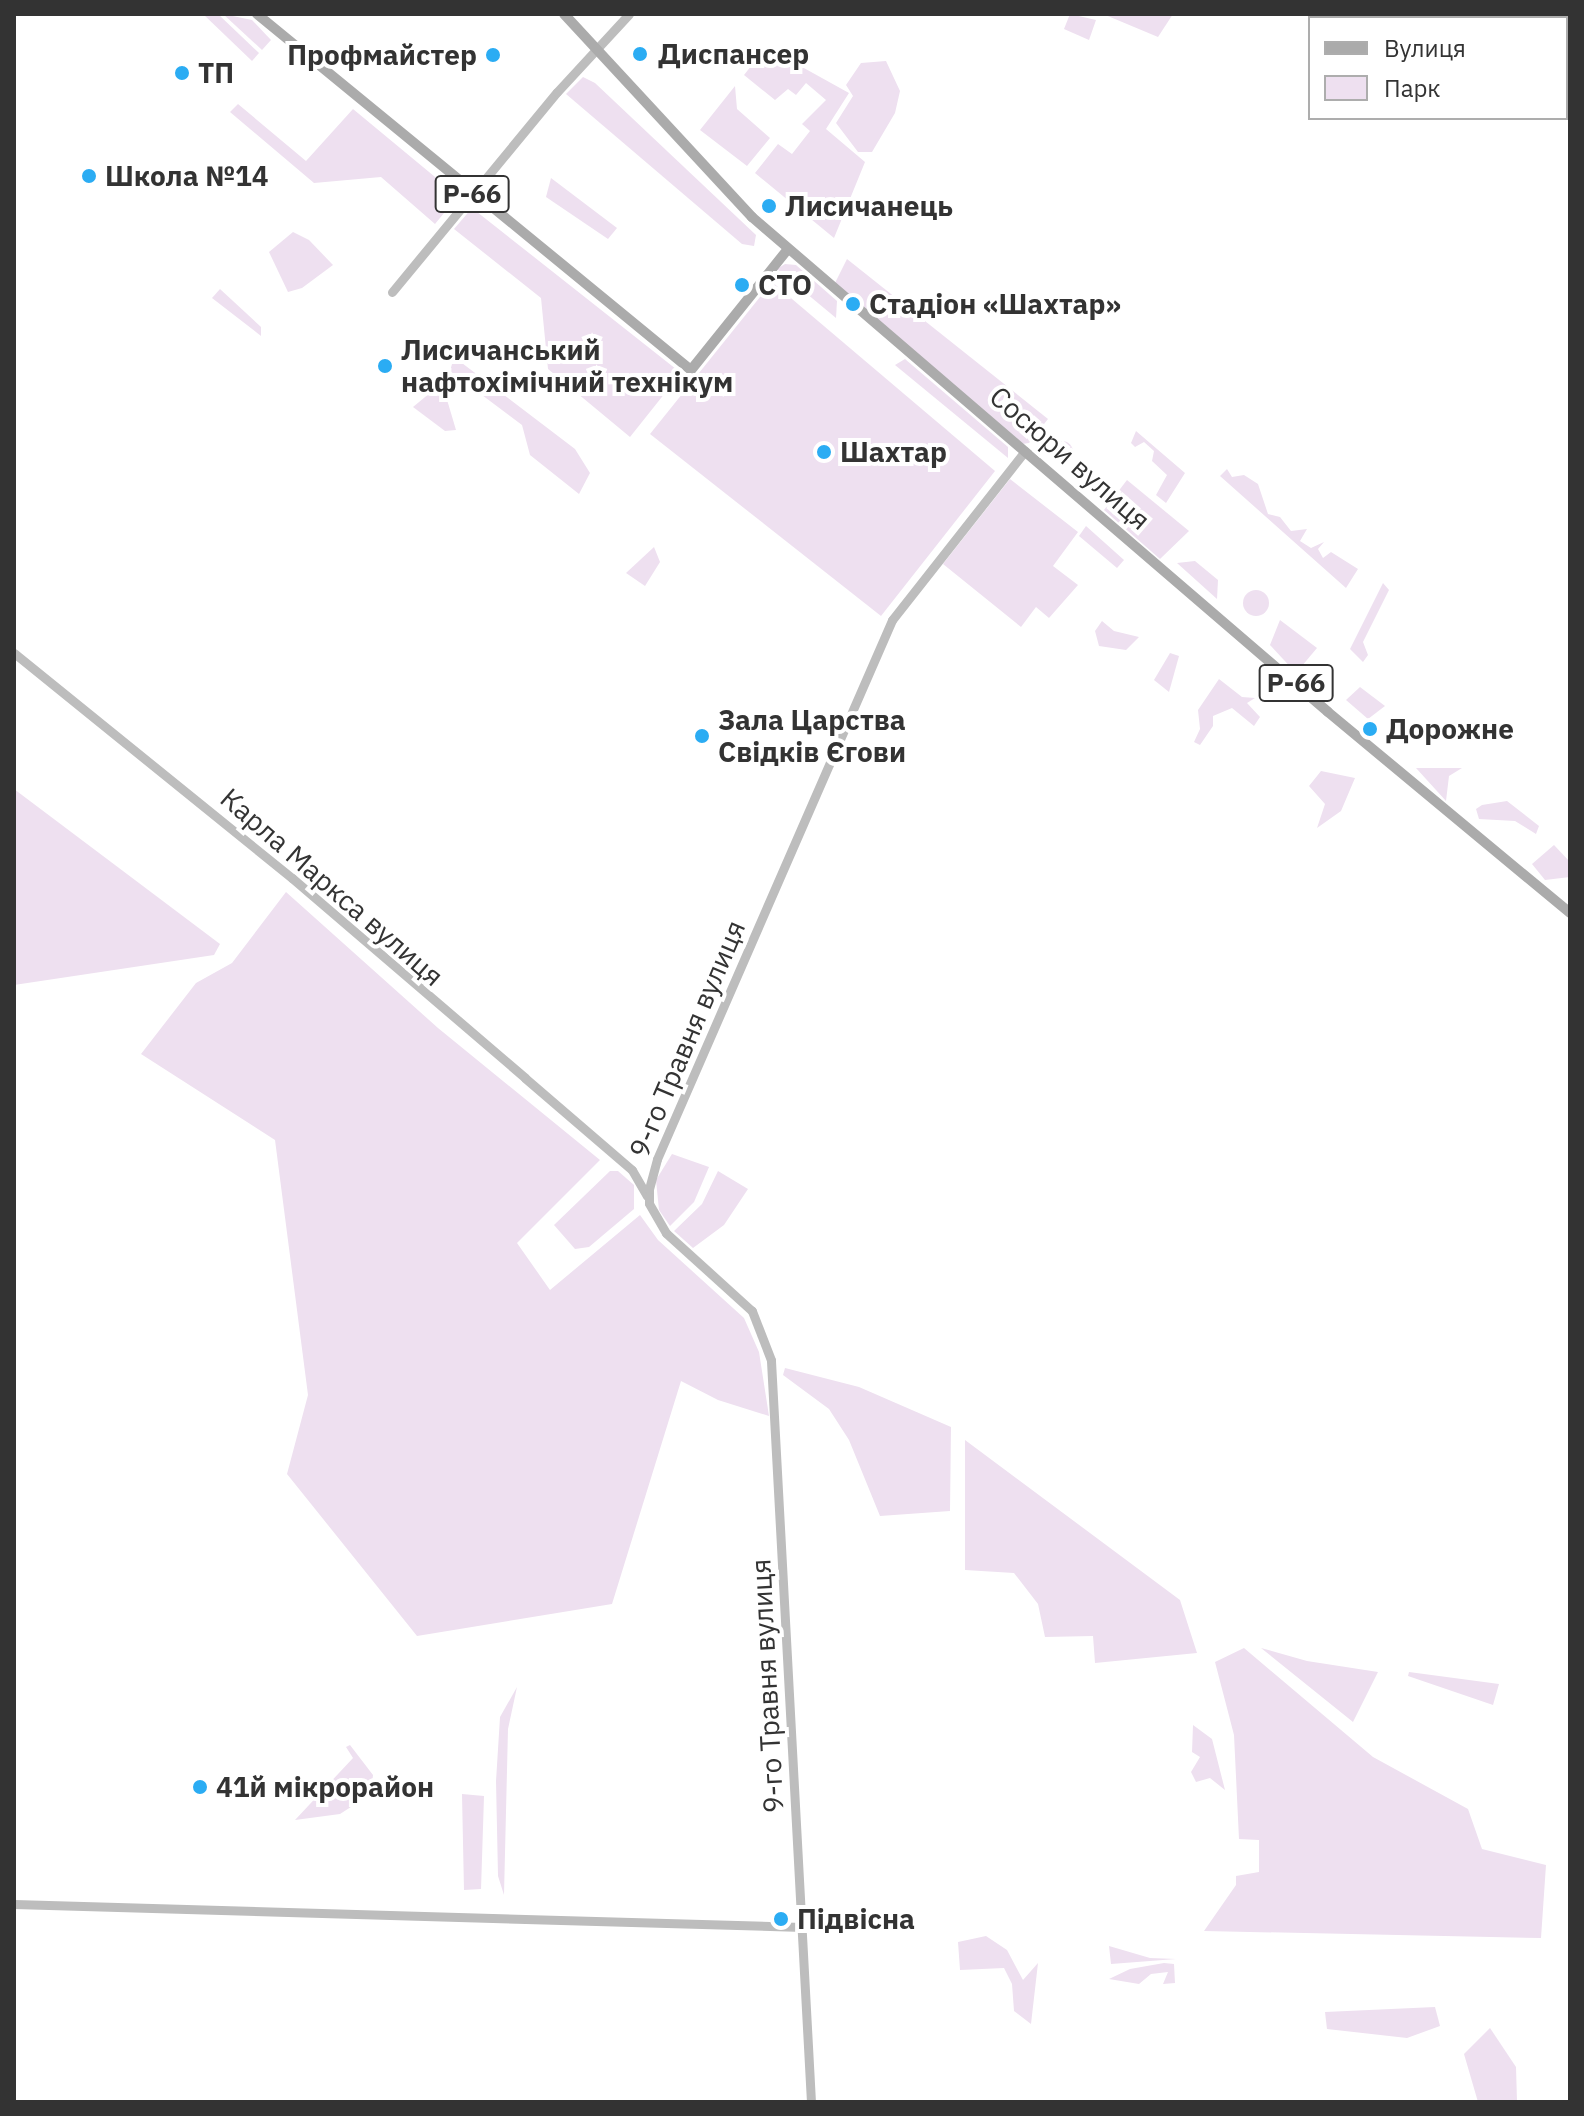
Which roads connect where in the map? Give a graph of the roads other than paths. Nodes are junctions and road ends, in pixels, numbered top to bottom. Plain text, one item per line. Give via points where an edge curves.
1 (257, 14) edge
2 (564, 14) edge
3 (629, 14) edge
4 (596, 49) junction
5 (473, 196) junction
6 (788, 249) junction
7 (392, 292) dead end
8 (1025, 451) junction
9 (14, 653) edge
10 (1570, 913) edge
11 (617, 1158) junction
12 (657, 1159) junction
13 (649, 1203) junction
14 (14, 1904) edge
15 (803, 1927) junction
16 (811, 2102) edge

1 - 5 main road, Р-66
2 - 4 main road, Сосюри вулиця / Р-66
3 - 4 street
4 - 5 street
4 - 6 main road, Сосюри вулиця / Р-66 via 722,189
5 - 6 main road, Р-66 via 691,370
5 - 7 street
6 - 8 main road, Сосюри вулиця / Р-66
8 - 10 main road, Сосюри вулиця / Р-66
8 - 12 street, 9-го Травня вулиця via 892,620
9 - 11 street, Карла Маркса вулиця via 292,878
11 - 12 street via 643,1168
11 - 13 street, Карла Маркса вулиця via 639,1178
12 - 13 street, 9-го Травня вулиця
13 - 15 street, 9-го Травня вулиця via 666,1233 752,1311 771,1360
14 - 15 street
15 - 16 street, 9-го Травня вулиця

